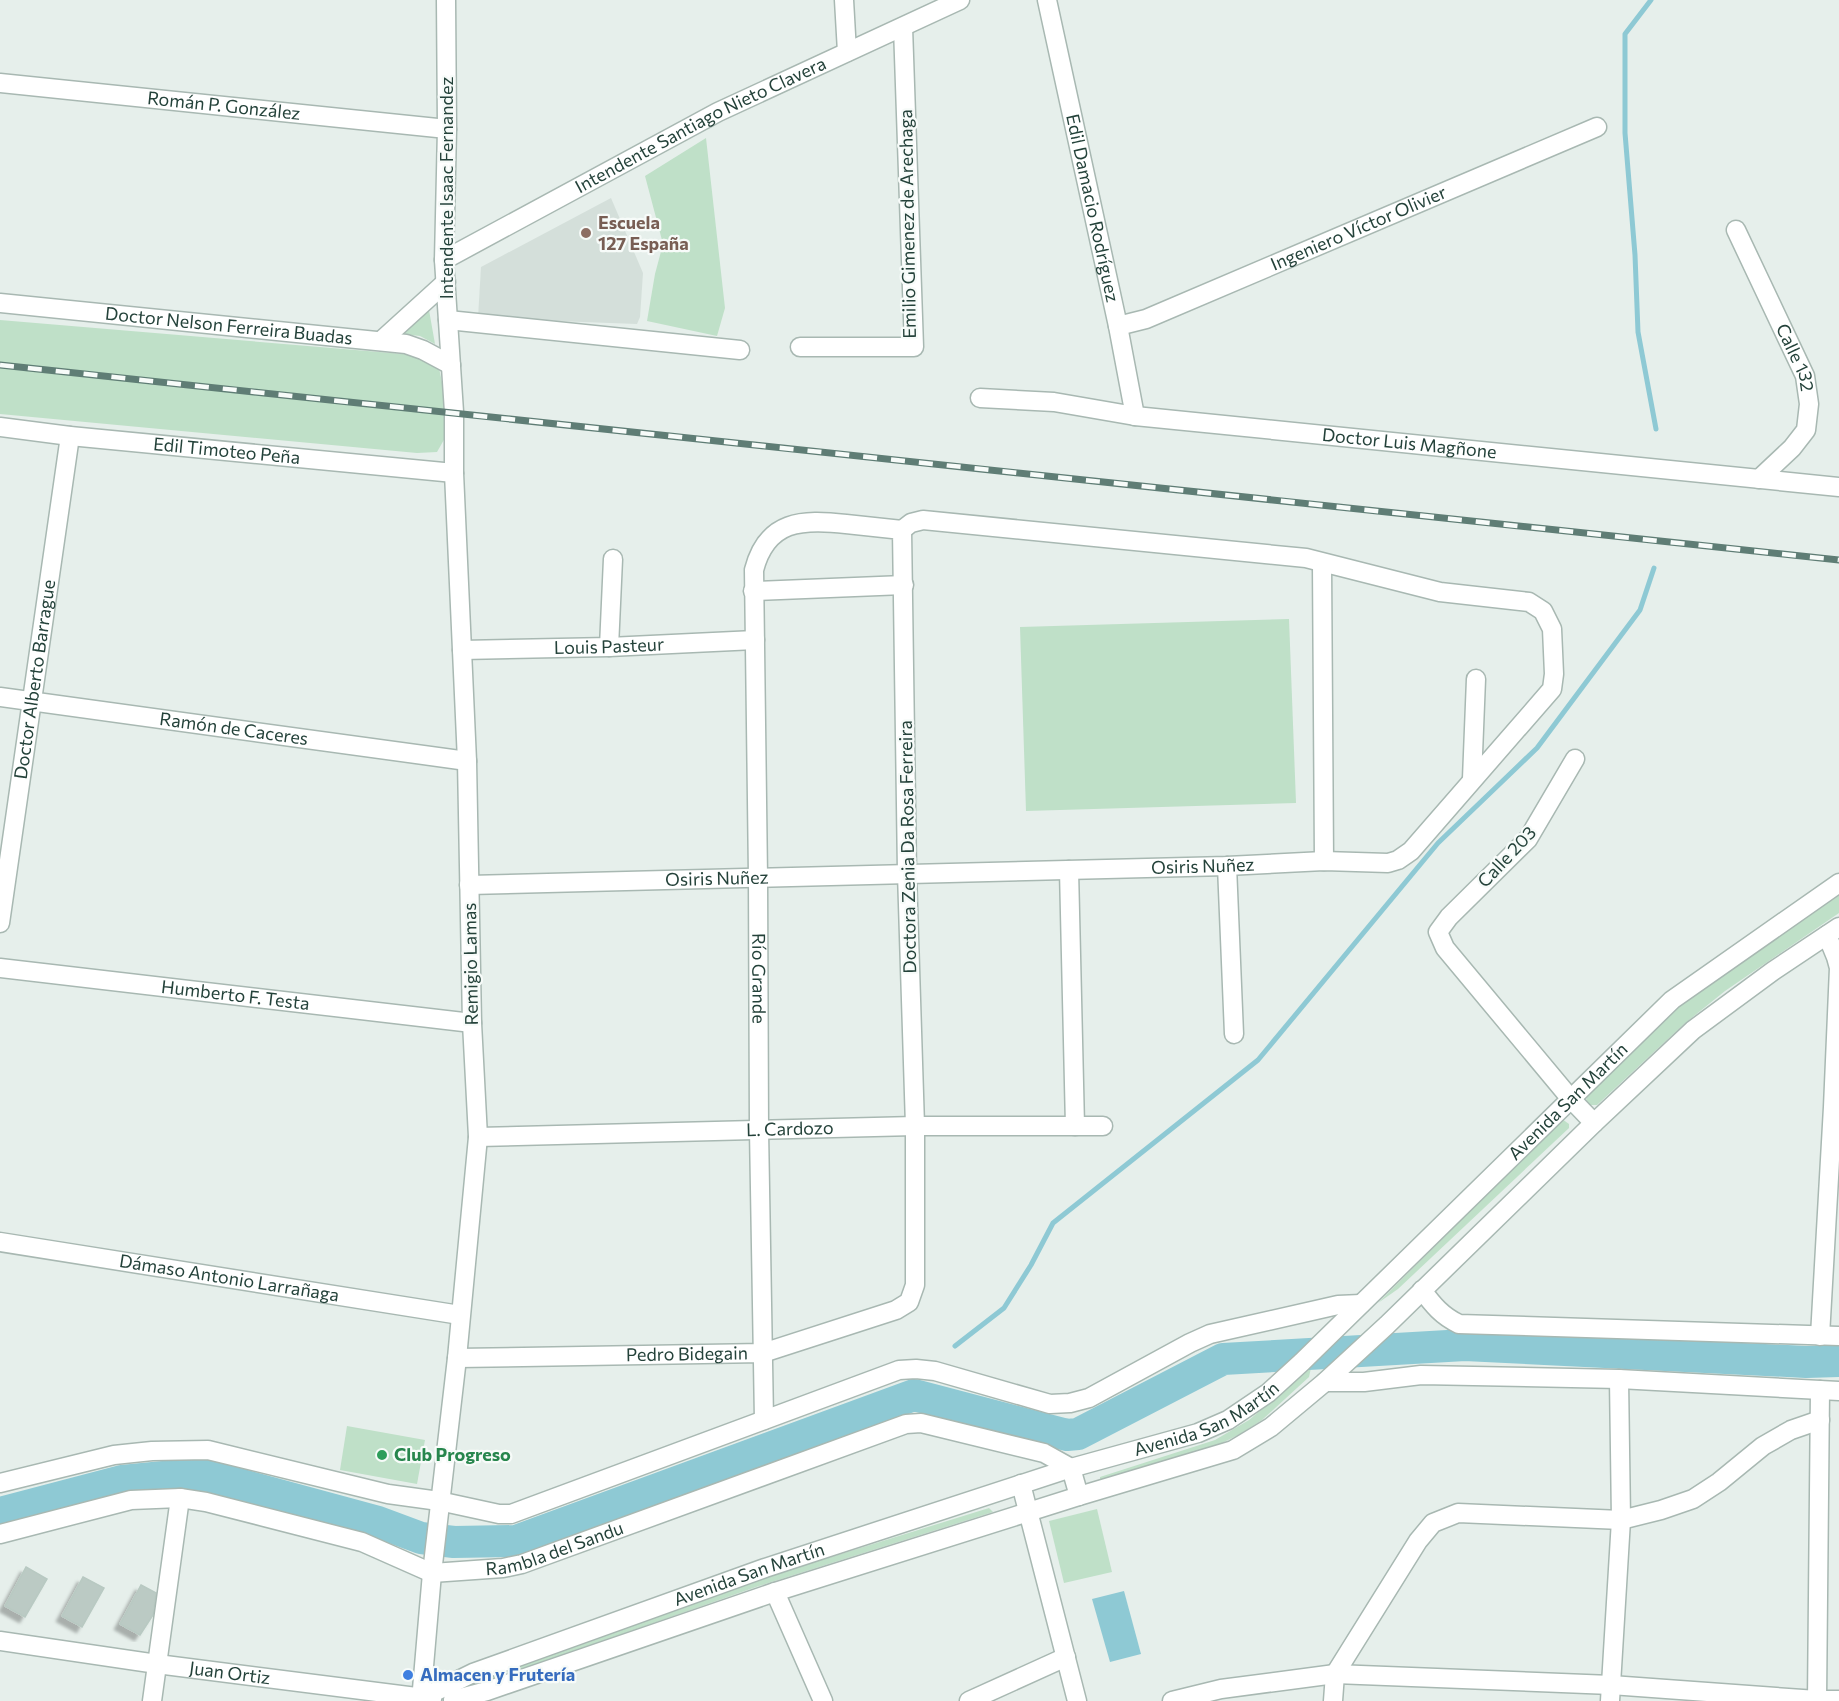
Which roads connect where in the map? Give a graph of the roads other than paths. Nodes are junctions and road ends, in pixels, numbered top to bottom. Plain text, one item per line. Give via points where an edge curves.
1 (446, 0) edge
2 (844, 0) edge
3 (960, 0) edge
4 (1047, 0) edge
5 (903, 27) junction
6 (847, 52) junction
7 (0, 83) edge
8 (1597, 127) dead end
9 (447, 129) junction
10 (1736, 230) dead end
11 (444, 260) junction
12 (446, 282) junction
13 (0, 303) edge
14 (448, 320) junction
15 (1118, 326) junction
16 (381, 341) junction
17 (800, 347) dead end
18 (740, 350) dead end
19 (451, 364) junction
20 (980, 398) dead end
21 (454, 412) joint
22 (1135, 416) junction
23 (0, 427) edge
24 (70, 436) junction
25 (454, 473) junction
26 (1759, 478) junction
27 (1839, 487) edge
28 (902, 530) junction
29 (613, 559) dead end
30 (1322, 564) junction
31 (904, 585) junction
32 (753, 591) junction
33 (755, 640) junction
34 (609, 647) junction
35 (462, 650) junction
36 (1476, 678) dead end
37 (0, 697) edge
38 (32, 700) junction
39 (1575, 759) dead end
40 (467, 761) junction
41 (1472, 779) junction
42 (1324, 861) junction
43 (1227, 866) junction
44 (1069, 870) junction
45 (907, 873) junction
46 (758, 877) junction
47 (1839, 883) edge
48 (469, 885) junction
49 (0, 923) edge
50 (1833, 931) edge
51 (0, 968) edge
52 (472, 1023) junction
53 (1234, 1034) dead end
54 (1570, 1098) junction
55 (1836, 1107) edge
56 (1594, 1123) junction
57 (915, 1126) junction
58 (1075, 1126) junction
59 (1103, 1126) dead end
60 (759, 1130) junction
61 (478, 1137) junction
62 (0, 1242) edge
63 (1422, 1290) junction
64 (909, 1302) joint
65 (1357, 1308) junction
66 (460, 1315) junction
67 (1820, 1336) junction
68 (1839, 1336) edge
69 (763, 1353) junction
70 (457, 1358) junction
71 (1619, 1379) junction
72 (1325, 1382) junction
73 (1820, 1390) junction
74 (1839, 1391) edge
75 (764, 1420) junction
76 (1820, 1420) junction
77 (1071, 1468) junction
78 (0, 1483) edge
79 (1021, 1484) junction
80 (1079, 1496) junction
81 (180, 1498) junction
82 (439, 1507) junction
83 (1029, 1511) junction
84 (1621, 1520) junction
85 (0, 1534) edge
86 (433, 1568) junction
87 (775, 1592) junction
88 (0, 1641) edge
89 (1066, 1657) junction
90 (157, 1664) junction
91 (1335, 1674) junction
92 (1610, 1693) edge
93 (422, 1700) edge
94 (456, 1700) edge
95 (1839, 1700) edge
96 (152, 1701) edge
97 (823, 1701) edge
98 (969, 1701) edge
99 (1077, 1701) edge
100 (1172, 1701) edge
101 (1333, 1701) edge
102 (1817, 1701) edge

1 - 9 street, Intendente Isaac Fernandez
2 - 6 street
3 - 5 street, Intendente Santiago Nieto Clavera
4 - 15 street, Edil Damacio Rodríguez
5 - 6 street, Intendente Santiago Nieto Clavera
5 - 17 street, Emilio Gimenez de Arechaga via 914,346
6 - 11 street, Intendente Santiago Nieto Clavera via 718,112
7 - 9 street, Román P. González
8 - 15 street, Ingeniero Víctor Olivier via 1146,319
9 - 11 street, Intendente Isaac Fernandez
10 - 26 street, Calle 132 via 1805,376 1809,404 1806,429 1792,448
11 - 12 street, Intendente Isaac Fernandez
12 - 14 street, Intendente Isaac Fernandez
12 - 16 street
13 - 16 street, Doctor Nelson Ferreira Buadas
14 - 18 street
14 - 19 street, Intendente Isaac Fernandez
15 - 22 street, Edil Damacio Rodríguez
16 - 19 street, Doctor Nelson Ferreira Buadas via 406,344
19 - 21 street, Intendente Isaac Fernandez
20 - 22 street, Doctor Luis Magñone via 1054,402
21 - 25 street, Remigio Lamas
22 - 26 street, Doctor Luis Magñone
23 - 24 street, Edil Timoteo Peña
24 - 25 street, Edil Timoteo Peña
24 - 38 street, Doctor Alberto Barrague
25 - 35 street, Remigio Lamas
26 - 27 street, Doctor Luis Magñone
28 - 30 street, Osiris Nuñez via 923,520 1306,558
28 - 31 street, Doctora Zenia Da Rosa Ferreira
28 - 32 street, Río Grande via 820,521 784,526 758,553
29 - 34 street
30 - 41 street, Osiris Nuñez via 1440,592 1529,602 1543,611 1552,628 1552,689
30 - 42 street
31 - 32 street
31 - 45 street, Doctora Zenia Da Rosa Ferreira
32 - 33 street, Río Grande
33 - 34 street, Louis Pasteur
33 - 46 street, Río Grande
34 - 35 street, Louis Pasteur
35 - 40 street, Remigio Lamas
36 - 41 street
37 - 38 street, Ramón de Caceres
38 - 40 street, Ramón de Caceres
38 - 49 street, Doctor Alberto Barrague
39 - 54 street, Calle 203 via 1528,839 1438,932 1445,948
40 - 48 street, Remigio Lamas
41 - 42 street, Osiris Nuñez via 1411,851 1398,860
42 - 43 street, Osiris Nuñez
43 - 44 street, Osiris Nuñez
43 - 53 street
44 - 45 street, Osiris Nuñez
44 - 58 street
45 - 46 street, Osiris Nuñez
45 - 57 street, Doctora Zenia Da Rosa Ferreira
46 - 48 street, Osiris Nuñez
46 - 60 street, Río Grande
47 - 54 street, Avenida San Martín via 1672,999
48 - 52 street, Remigio Lamas
50 - 55 street via 1839,969
50 - 56 street, Avenida San Martín via 1693,1030
51 - 52 street, Humberto F. Testa
52 - 61 street, Remigio Lamas
54 - 56 street
54 - 65 street, Avenida San Martín
55 - 67 street
56 - 63 street, Avenida San Martín
57 - 58 street, L. Cardozo
57 - 60 street, L. Cardozo
57 - 64 street, Doctora Zenia Da Rosa Ferreira via 915,1285
58 - 59 street, L. Cardozo
60 - 61 street, L. Cardozo
60 - 69 street, Río Grande
61 - 66 street, Remigio Lamas
62 - 66 street, Dámaso Antonio Larrañaga
63 - 67 street via 1436,1309 1459,1324
63 - 72 street, Avenida San Martín
64 - 69 street, Pedro Bidegain via 896,1310
65 - 75 street via 1338,1305 1210,1334 1089,1398 1070,1403 1050,1404 916,1369 899,1370
65 - 77 street, Avenida San Martín via 1268,1394 1228,1420 1198,1433
66 - 70 street, Remigio Lamas
67 - 68 street
69 - 70 street, Pedro Bidegain
69 - 75 street, Río Grande
70 - 82 street, Remigio Lamas
71 - 72 street via 1421,1375
71 - 73 street
71 - 84 street
72 - 80 street, Avenida San Martín via 1271,1427 1233,1450
73 - 74 street
73 - 76 street
75 - 82 street via 511,1514
76 - 84 street via 1763,1446 1693,1499
76 - 102 street
77 - 79 street, Avenida San Martín
77 - 80 street
77 - 86 street, Rambla del Sandu via 1044,1453 921,1423 906,1424 522,1564 503,1568
78 - 82 street via 114,1455 208,1450
79 - 83 street
79 - 93 street, Avenida San Martín via 765,1568 473,1673
80 - 83 street, Avenida San Martín
81 - 85 street, Rambla del Sandu via 131,1500
81 - 86 street, Rambla del Sandu via 362,1542
81 - 90 street
82 - 86 street, Remigio Lamas
83 - 87 street, Avenida San Martín
83 - 89 street
84 - 91 street via 1458,1513 1433,1523
84 - 92 street
86 - 93 street, Remigio Lamas
87 - 94 street, Avenida San Martín
87 - 97 street
88 - 90 street, Juan Ortiz
89 - 98 street
89 - 99 street
90 - 93 street, Juan Ortiz
90 - 96 street
91 - 92 street
91 - 100 street via 1221,1689
91 - 101 street
92 - 102 street
93 - 94 street, Juan Ortiz
95 - 102 street

